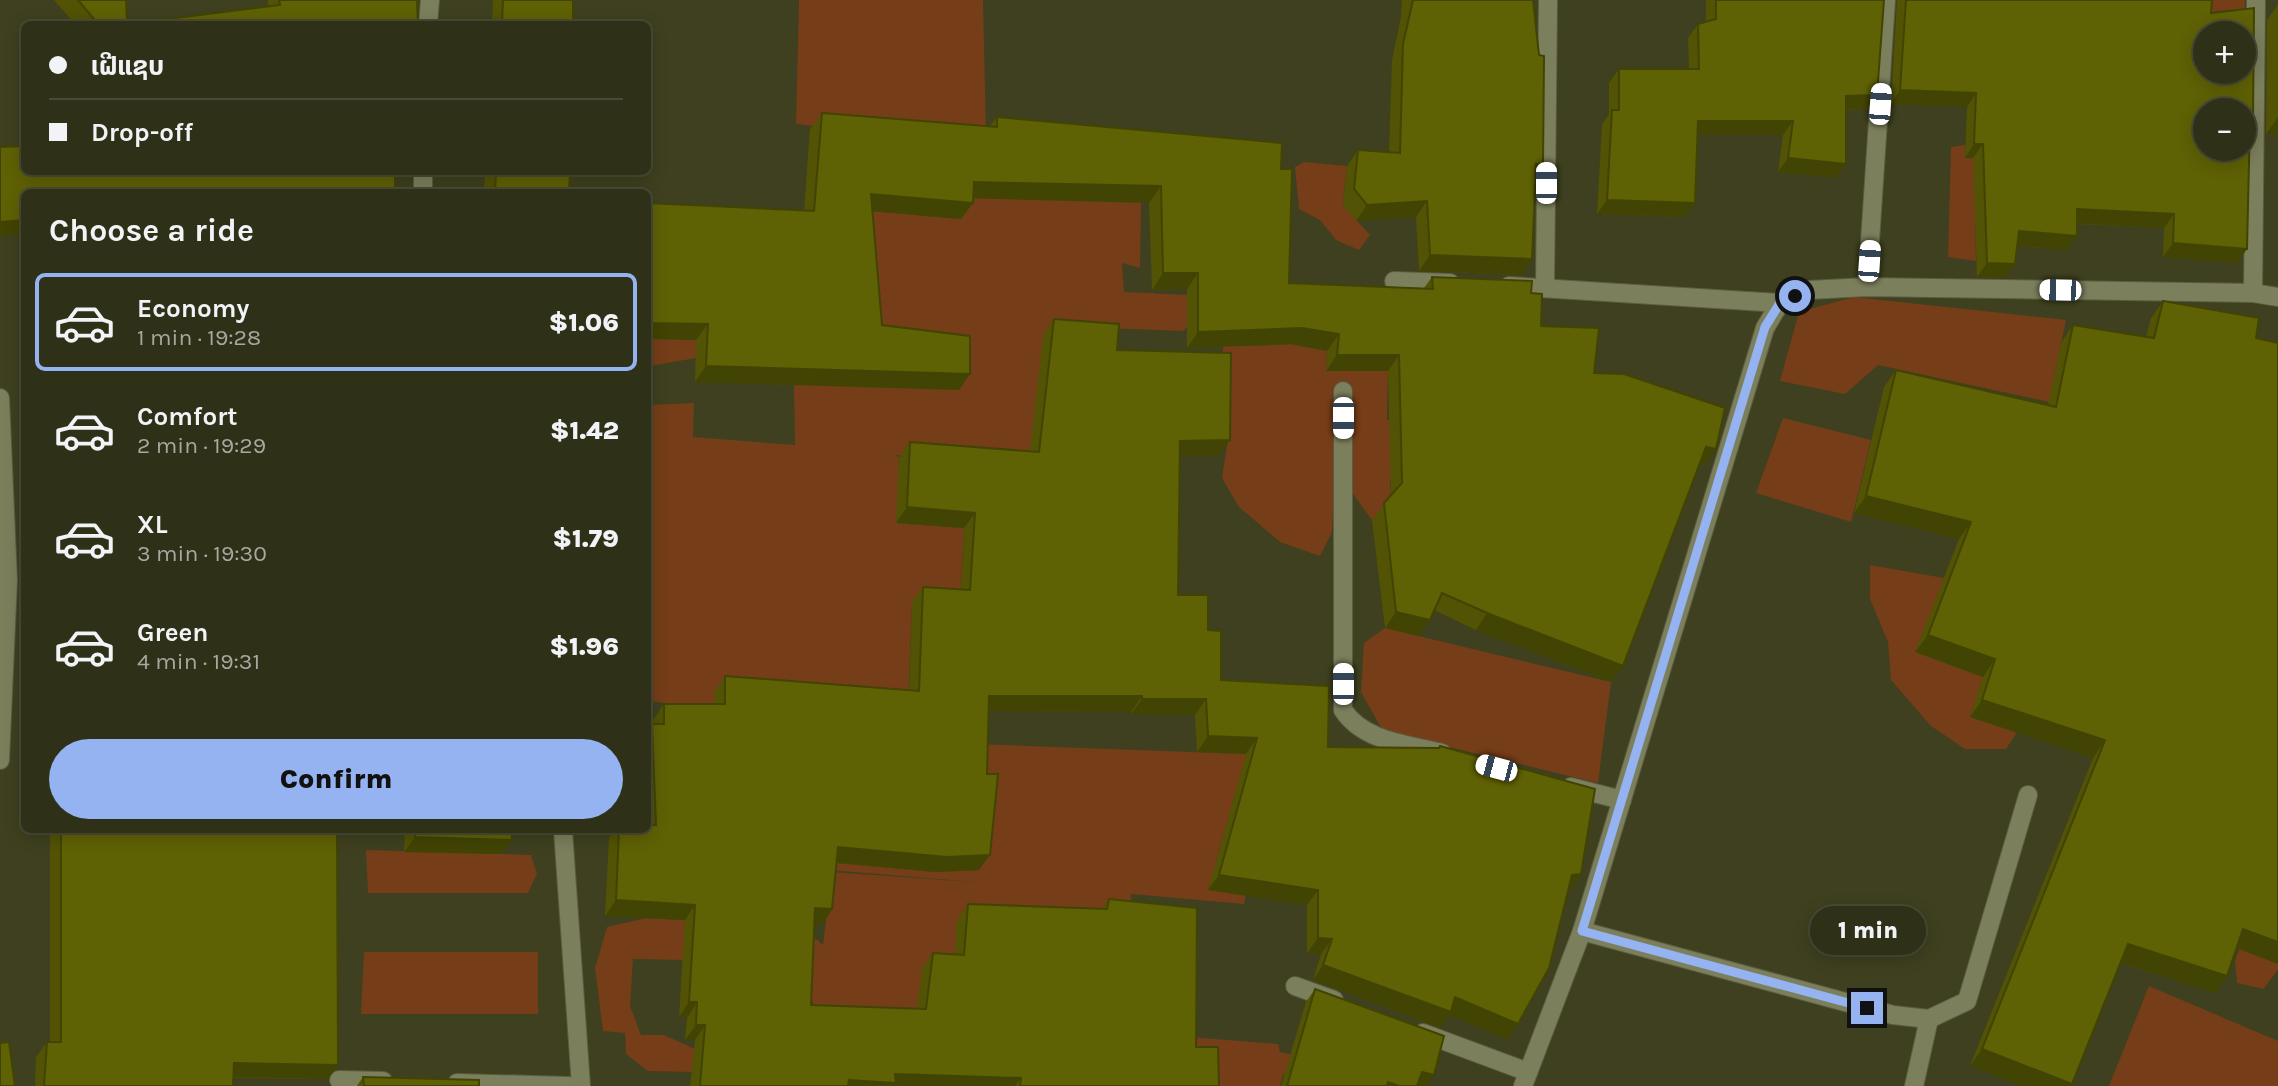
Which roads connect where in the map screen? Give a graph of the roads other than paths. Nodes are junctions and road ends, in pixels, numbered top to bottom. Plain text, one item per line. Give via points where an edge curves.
1 (430, 0) edge
2 (1548, 0) edge
3 (1886, 0) edge
4 (2256, 0) edge
5 (428, 21) edge
6 (1394, 281) dead end
7 (1463, 284) edge
8 (1490, 285) edge
9 (1545, 287) junction
10 (1867, 287) junction
11 (2253, 293) junction
12 (2278, 297) edge
13 (1780, 303) junction
14 (1343, 391) dead end
15 (0, 398) edge
16 (1463, 759) edge
17 (0, 760) edge
18 (1556, 783) edge
19 (2028, 795) dead end
20 (1622, 800) junction
21 (563, 833) edge
22 (1582, 931) junction
23 (1295, 986) dead end
24 (1347, 1005) edge
25 (1929, 1018) junction
26 (1412, 1029) edge
27 (1525, 1079) edge
28 (339, 1080) edge
29 (406, 1082) edge
30 (433, 1082) edge
31 (569, 1086) edge
32 (580, 1086) edge
33 (1914, 1086) edge

1 - 5 street
2 - 9 street
3 - 10 street
4 - 11 street
6 - 7 street
8 - 9 street
9 - 13 street
10 - 11 street
10 - 13 street via 1809,290
11 - 12 street
13 - 20 street via 1765,327
14 - 16 street via 1343,710 1352,723 1371,735
15 - 17 street via 8,580
18 - 20 street
19 - 25 street via 1967,1001
20 - 22 street
21 - 32 street
22 - 25 street via 1893,1015
22 - 27 street
23 - 24 street
25 - 33 street
26 - 27 street
28 - 29 street
30 - 31 street

